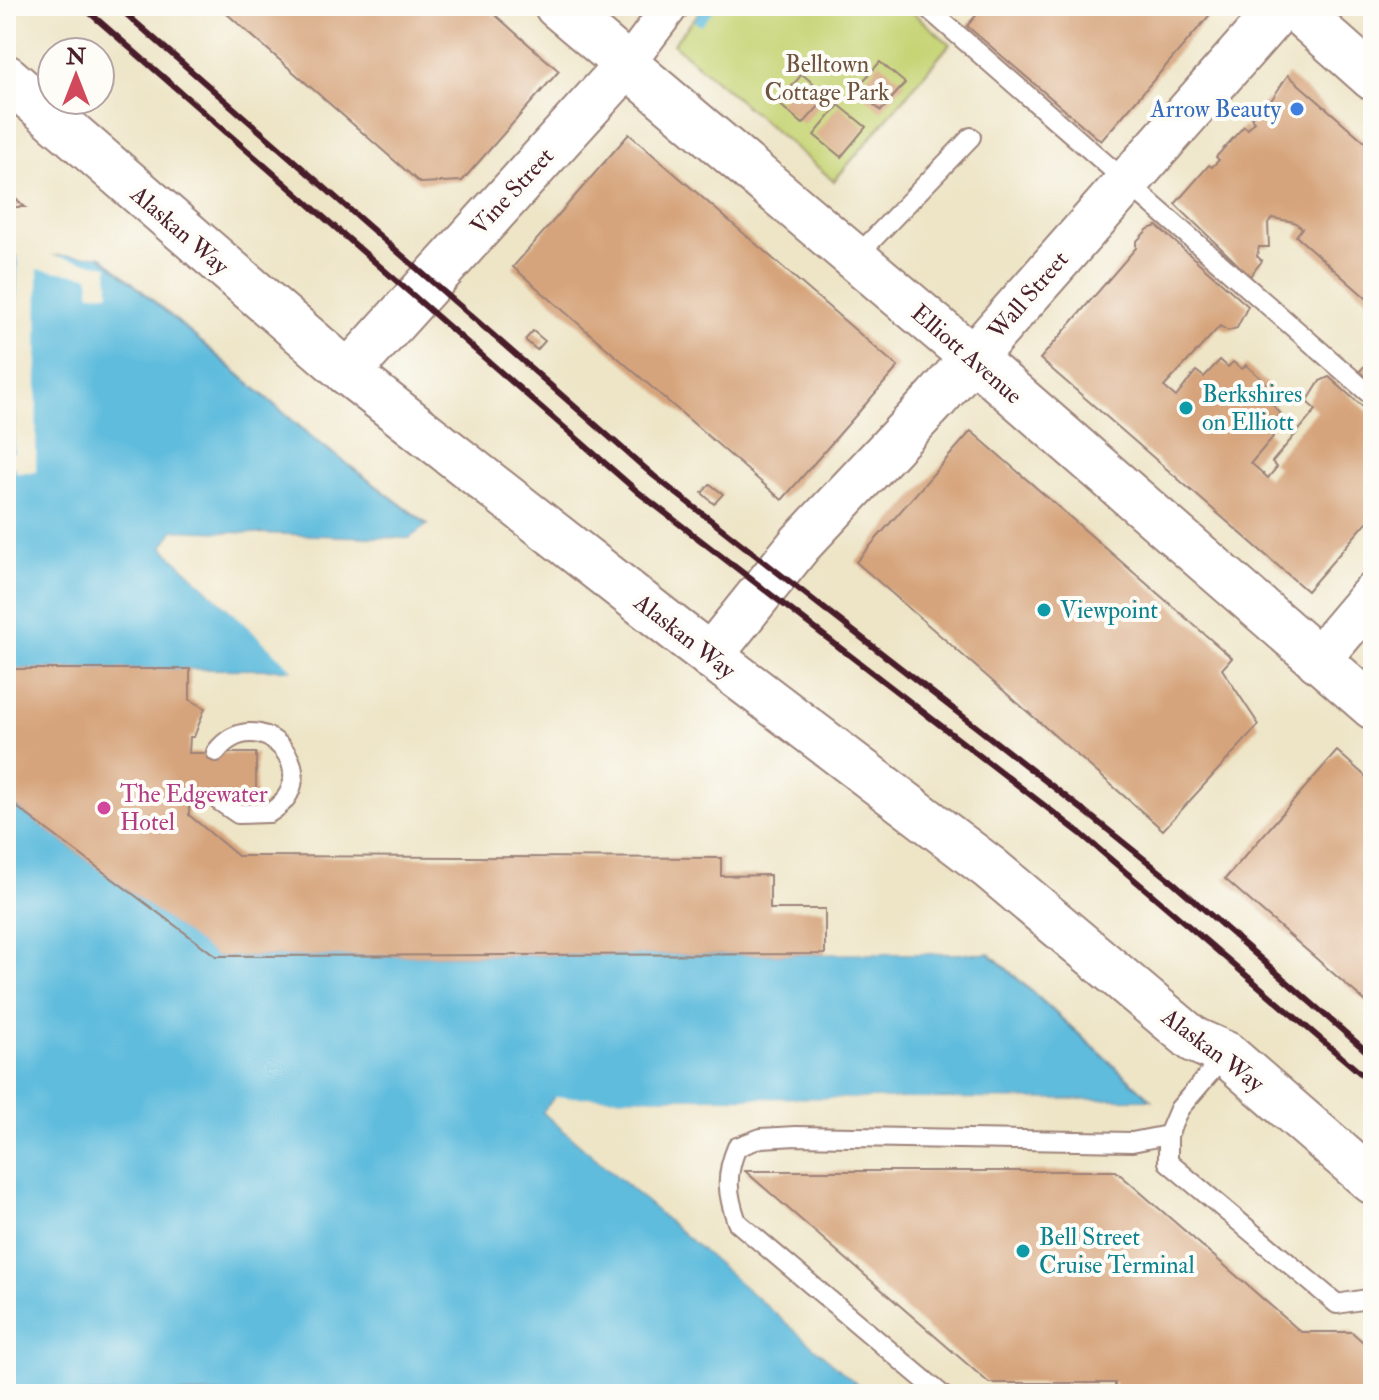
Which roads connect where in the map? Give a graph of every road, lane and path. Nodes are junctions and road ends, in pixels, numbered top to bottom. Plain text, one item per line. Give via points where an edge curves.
1 (557, 6) edge
2 (671, 6) edge
3 (925, 6) edge
4 (1282, 6) edge
5 (1292, 6) edge
6 (626, 66) junction
7 (6, 77) edge
8 (1373, 78) edge
9 (971, 137) dead end
10 (1125, 184) junction
11 (855, 258) junction
12 (973, 358) junction
13 (348, 373) junction
14 (1373, 397) edge
15 (1373, 595) edge
16 (710, 656) junction
17 (1318, 660) junction
18 (1373, 707) edge
19 (216, 752) dead end
20 (219, 801) dead end
21 (1226, 1054) junction
22 (1168, 1135) junction
23 (1373, 1182) edge
24 (1373, 1298) edge
25 (941, 1394) edge

1 - 6 main road, Elliott Avenue
2 - 6 street, Vine Street
3 - 10 lane
4 - 10 main road, Wall Street
5 - 8 main road
6 - 11 main road, Elliott Avenue
6 - 13 main road, Vine Street
7 - 13 main road, Alaskan Way
9 - 11 lane
10 - 12 main road, Wall Street
10 - 14 lane
11 - 12 main road, Elliott Avenue
12 - 16 main road, Wall Street via 800,544
12 - 17 main road, Elliott Avenue
13 - 16 main road, Alaskan Way
15 - 17 main road
16 - 21 main road, Alaskan Way via 990,868 1194,1040
17 - 18 main road, Elliott Avenue
19 - 20 lane via 239,735 259,734 286,750 293,770 288,795 269,813 238,814
21 - 22 lane via 1179,1109
21 - 23 main road, Alaskan Way
22 - 24 lane via 1168,1162 1337,1304
22 - 25 lane via 1132,1142 796,1136 761,1138 737,1147 727,1194 737,1222

